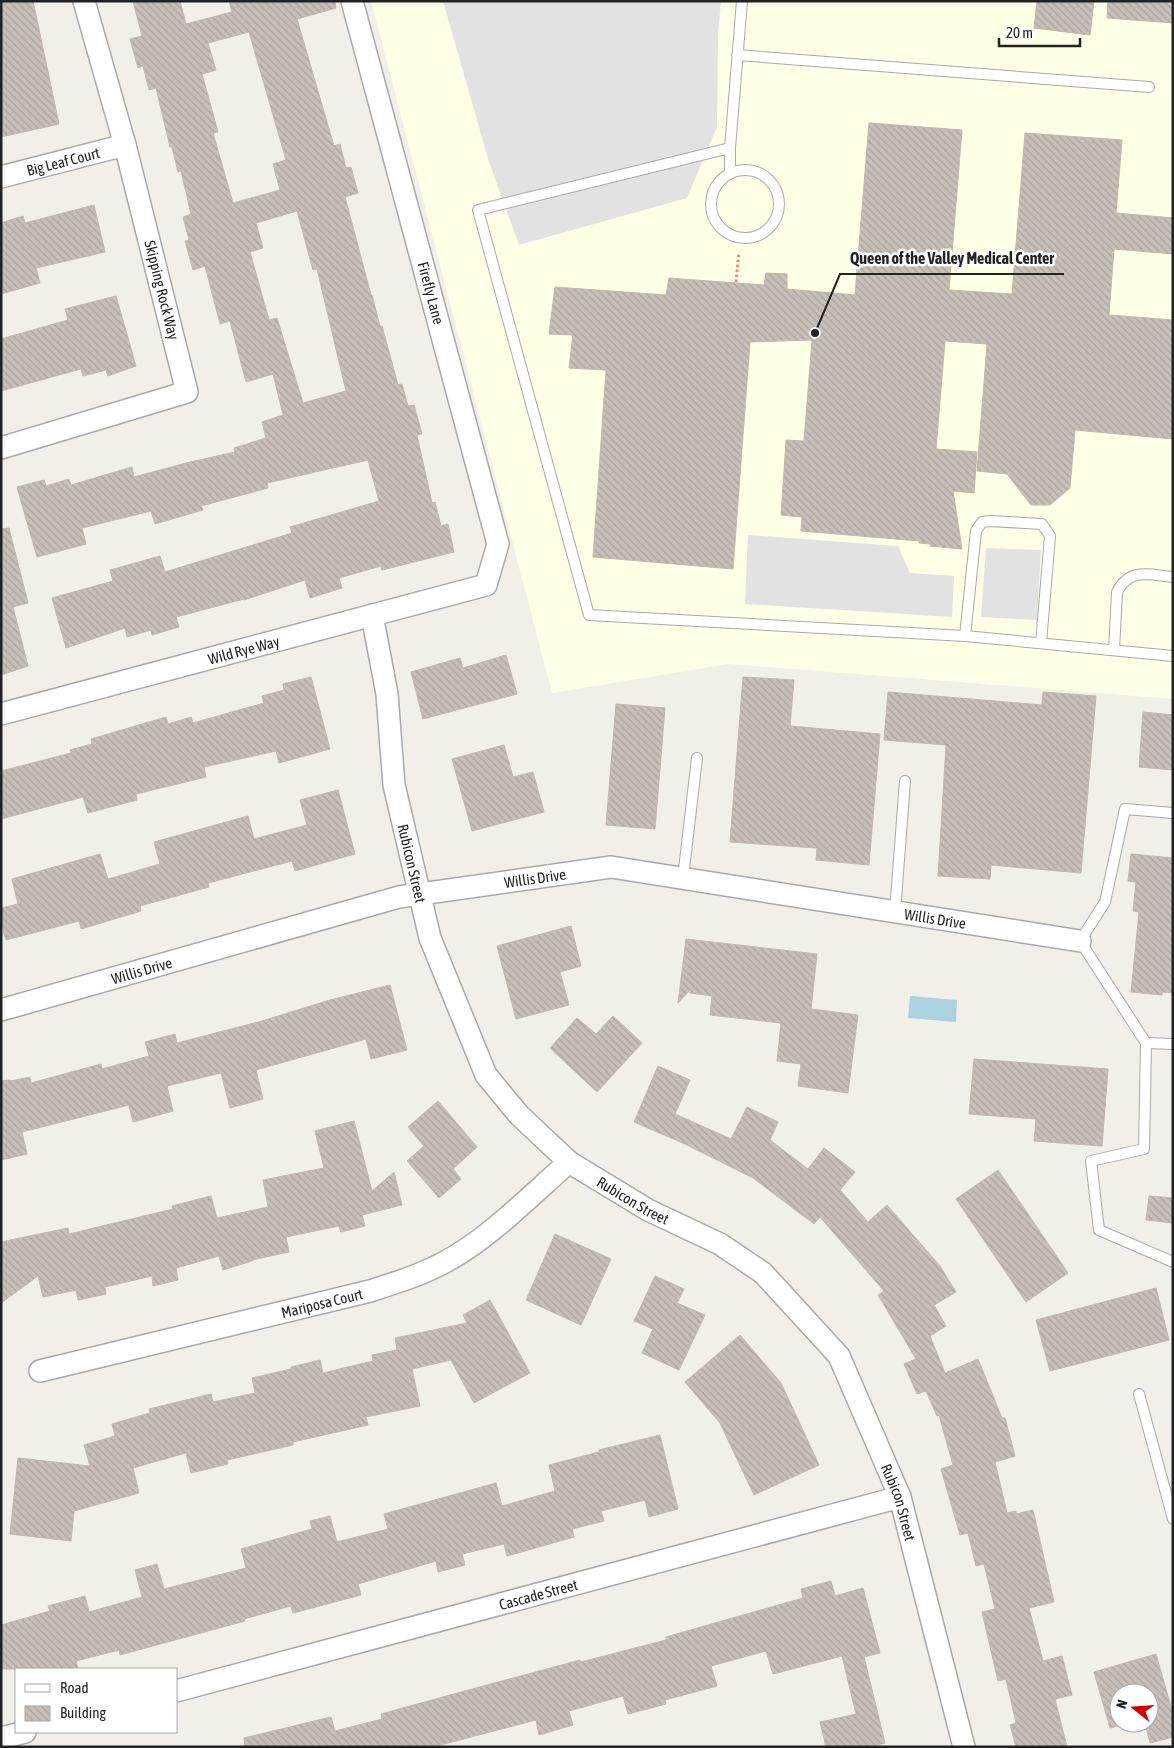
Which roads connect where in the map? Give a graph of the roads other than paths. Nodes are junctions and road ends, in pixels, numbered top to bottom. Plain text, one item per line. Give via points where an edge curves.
1 (84, 1) edge
2 (352, 1) edge
3 (742, 1) edge
4 (737, 56) junction
5 (1149, 87) dead end
6 (125, 145) junction
7 (730, 148) junction
8 (730, 174) junction
9 (1, 177) edge
10 (1, 448) edge
11 (1173, 577) edge
12 (486, 584) joint
13 (372, 615) junction
14 (965, 636) junction
15 (1041, 642) junction
16 (1114, 650) junction
17 (1173, 656) edge
18 (1, 714) edge
19 (697, 758) dead end
20 (905, 781) dead end
21 (1173, 813) edge
22 (683, 878) junction
23 (420, 894) junction
24 (895, 912) junction
25 (1080, 941) junction
26 (1, 1010) edge
27 (1146, 1043) junction
28 (1173, 1044) edge
29 (569, 1162) junction
30 (1173, 1262) edge
31 (40, 1371) dead end
32 (1139, 1394) dead end
33 (900, 1497) junction
34 (1173, 1519) edge
35 (178, 1690) edge
36 (21, 1733) edge
37 (1, 1738) edge
38 (964, 1747) edge

1 - 6 street, Skipping Rock Way
2 - 12 street, Firefly Lane via 498,544
3 - 4 lane
4 - 5 lane
4 - 7 lane
6 - 9 street, Big Leaf Court
6 - 10 street, Skipping Rock Way via 187,392
7 - 8 lane
7 - 14 lane via 478,210 589,615
8 - 8 lane via 720,180 711,201 717,224 736,237 757,236 767,231 779,212 777,190 771,181 752,170
11 - 16 lane via 1136,575 1121,584 1117,592
12 - 13 street, Wild Rye Way
13 - 18 street, Wild Rye Way
13 - 23 street, Rubicon Street via 387,694 394,785
14 - 15 lane
14 - 15 lane via 976,531 982,522 1042,524 1050,536
15 - 16 lane
16 - 17 lane
19 - 22 lane
20 - 24 lane
21 - 25 lane via 1125,809 1105,902
22 - 23 street, Willis Drive via 611,867
22 - 24 street, Willis Drive
23 - 26 street, Willis Drive via 399,897
23 - 29 street, Rubicon Street via 430,938 486,1075 519,1115
24 - 25 street, Willis Drive
25 - 27 lane
27 - 28 lane
27 - 30 lane via 1144,1149 1091,1161 1099,1230
29 - 31 street, Mariposa Court via 482,1238 445,1262 404,1280
29 - 33 street, Rubicon Street via 648,1210 720,1244 763,1273 839,1356
32 - 34 lane
33 - 35 street, Cascade Street
33 - 38 street, Rubicon Street
36 - 37 street

